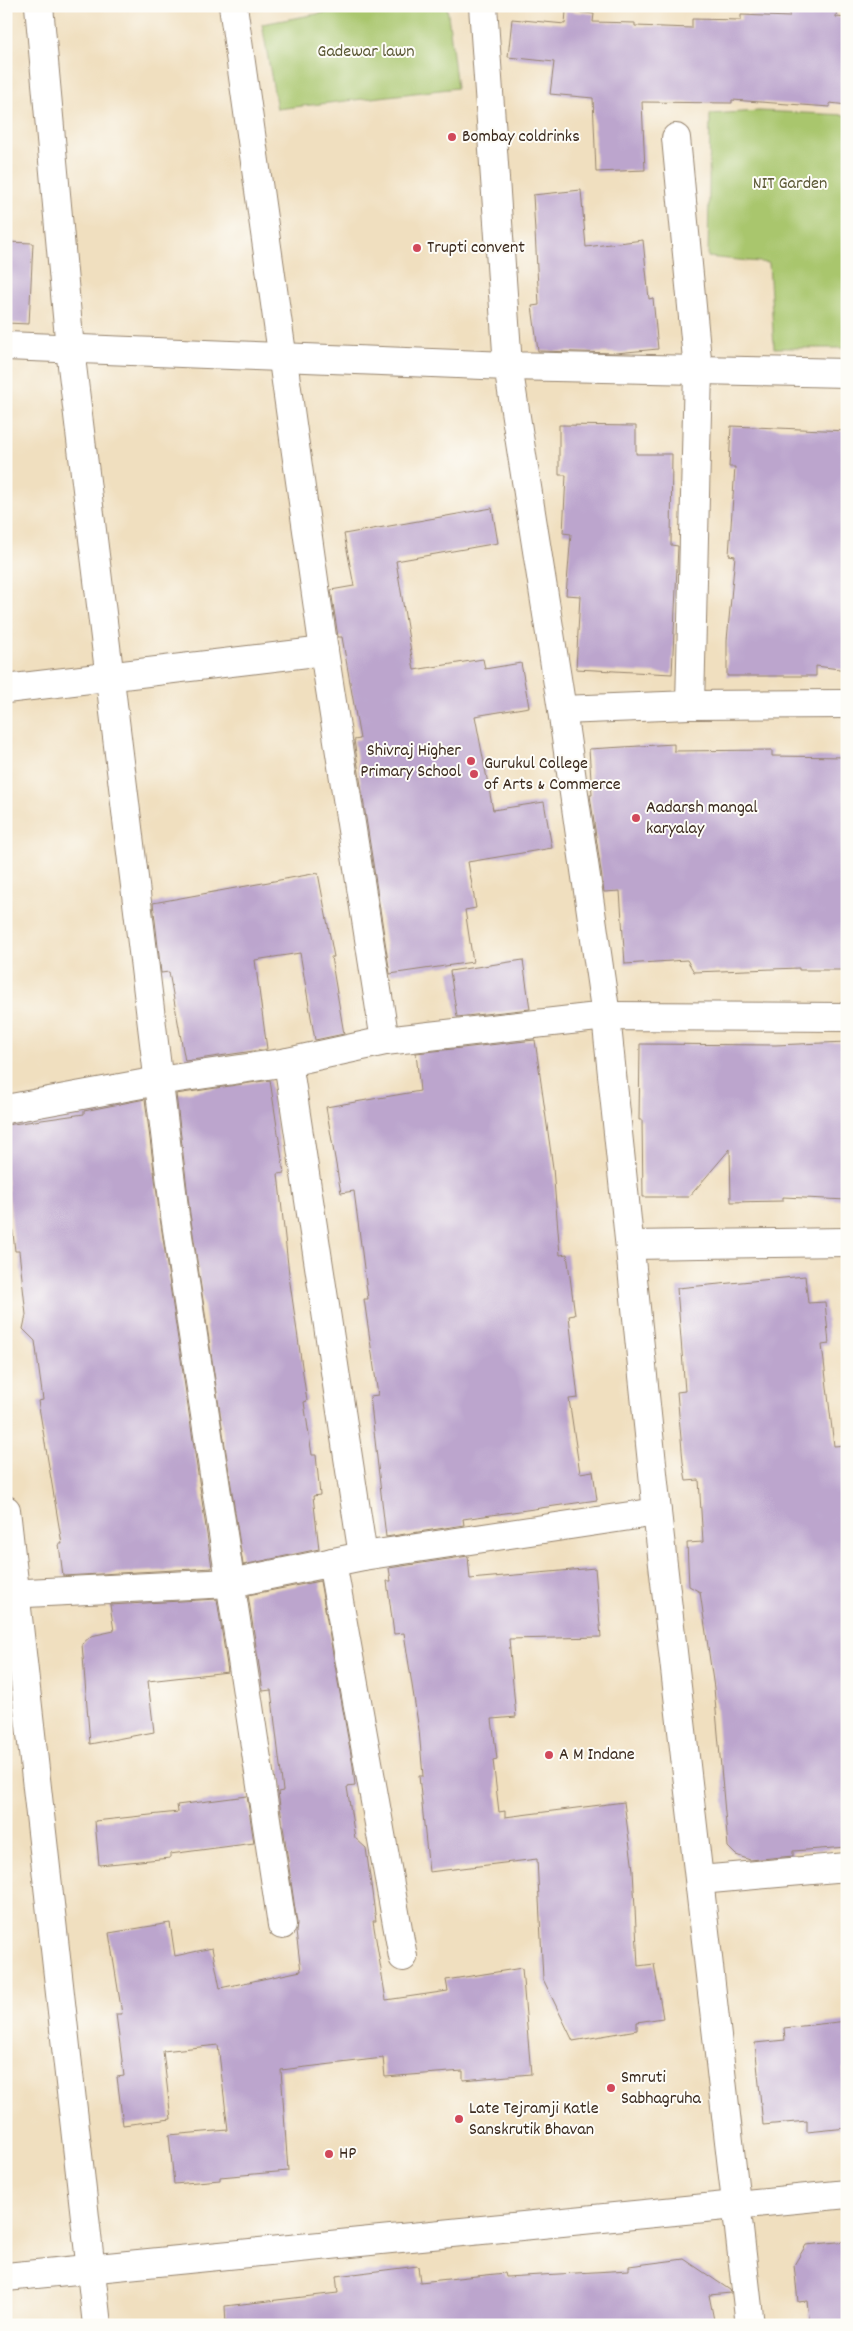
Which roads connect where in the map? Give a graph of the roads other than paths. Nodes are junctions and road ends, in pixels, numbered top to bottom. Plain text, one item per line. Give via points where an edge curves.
1 (39, 6) edge
2 (233, 6) edge
3 (483, 6) edge
4 (676, 138) dead end
5 (6, 346) edge
6 (70, 349) junction
7 (282, 357) junction
8 (508, 366) junction
9 (698, 370) junction
10 (847, 372) edge
11 (324, 651) junction
12 (110, 677) junction
13 (6, 689) edge
14 (847, 704) edge
15 (690, 705) junction
16 (562, 710) junction
17 (606, 1016) junction
18 (847, 1017) edge
19 (385, 1041) junction
20 (288, 1062) junction
21 (158, 1081) junction
22 (6, 1110) edge
23 (847, 1242) edge
24 (630, 1245) junction
25 (6, 1510) edge
26 (657, 1512) junction
27 (363, 1556) junction
28 (332, 1562) junction
29 (231, 1583) junction
30 (11, 1593) edge
31 (847, 1867) edge
32 (700, 1880) junction
33 (282, 1925) dead end
34 (403, 1957) dead end
35 (847, 2194) edge
36 (737, 2205) junction
37 (92, 2269) junction
38 (6, 2276) edge
39 (97, 2325) edge
40 (750, 2325) edge

1 - 6 street
2 - 7 street
3 - 8 street
4 - 9 street
5 - 6 street
6 - 7 street
6 - 12 street
7 - 8 street
7 - 11 street
8 - 9 street
8 - 16 street
9 - 10 street
9 - 15 street
11 - 12 street
11 - 19 street
12 - 13 street
12 - 21 street
14 - 15 street
15 - 16 street
16 - 17 street
17 - 18 street
17 - 19 street
17 - 24 street
19 - 20 street
20 - 21 street
20 - 27 street
21 - 22 street
21 - 29 street via 175,1216
23 - 24 street
24 - 26 street
25 - 30 street
26 - 27 street
26 - 32 street
27 - 28 street
28 - 29 street
28 - 34 street
29 - 30 street
29 - 33 street
30 - 37 street
31 - 32 street
32 - 36 street
35 - 36 street
36 - 37 street
36 - 40 street
37 - 38 street
37 - 39 street

